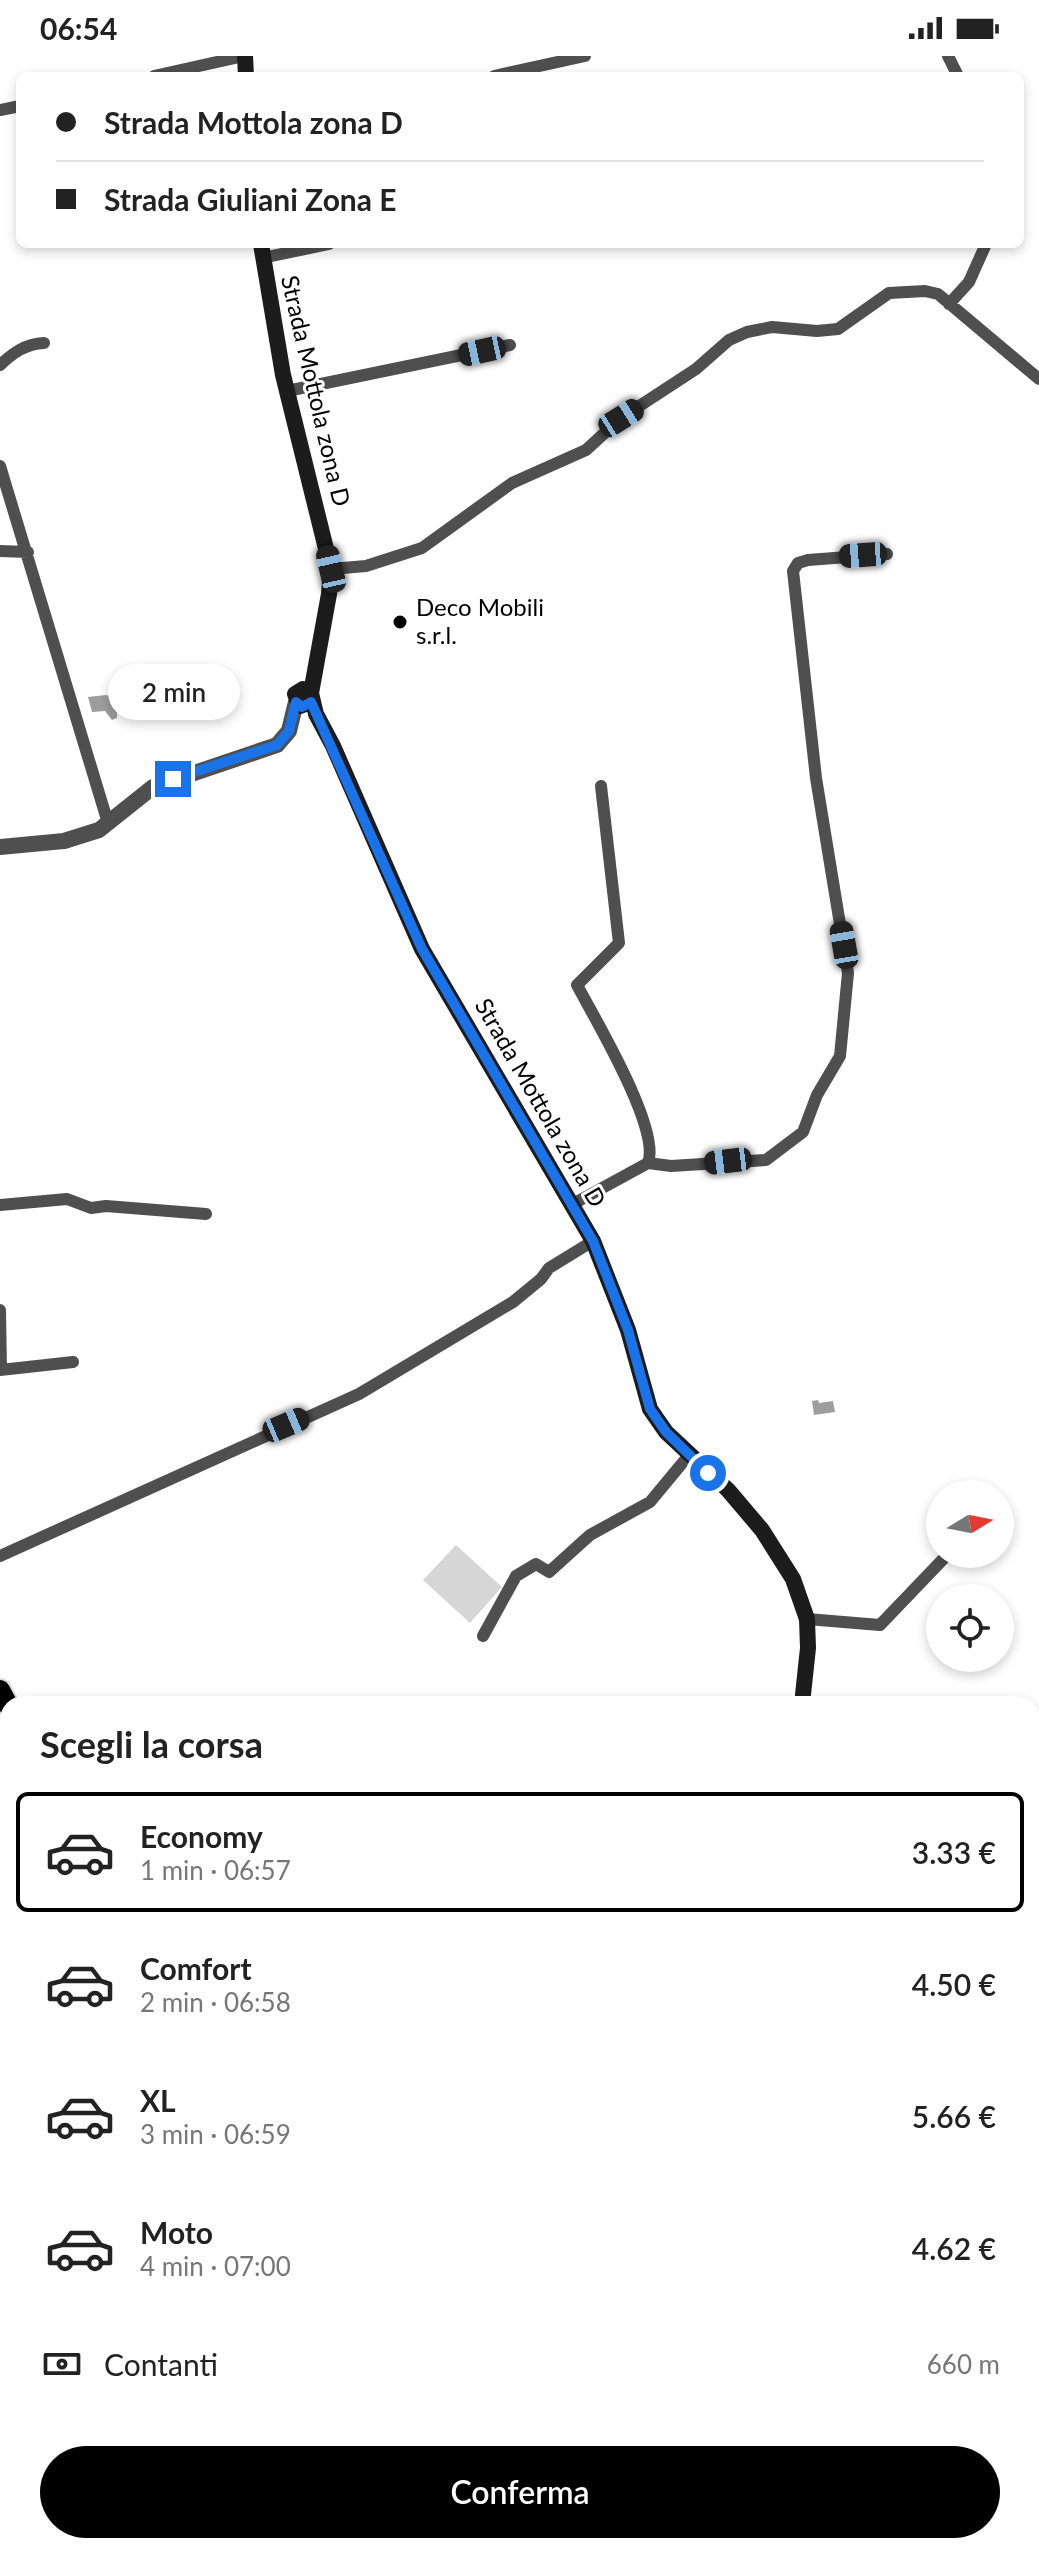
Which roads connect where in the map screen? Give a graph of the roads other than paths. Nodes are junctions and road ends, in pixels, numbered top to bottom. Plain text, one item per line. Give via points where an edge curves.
1 (245, 56) edge
2 (585, 56) edge
3 (172, 72) edge
4 (512, 72) edge
5 (290, 248) edge
6 (984, 248) edge
7 (261, 251) edge
8 (949, 304) junction
9 (44, 343) dead end
10 (510, 345) dead end
11 (0, 365) edge
12 (1039, 379) edge
13 (287, 391) junction
14 (0, 466) edge
15 (0, 551) edge
16 (28, 552) junction
17 (887, 554) dead end
18 (331, 569) junction
19 (303, 702) junction
20 (601, 786) dead end
21 (108, 823) junction
22 (0, 847) edge
23 (648, 1163) junction
24 (573, 1204) junction
25 (0, 1205) edge
26 (206, 1214) dead end
27 (593, 1241) junction
28 (0, 1310) edge
29 (73, 1362) dead end
30 (0, 1370) edge
31 (689, 1455) junction
32 (0, 1556) edge
33 (935, 1568) edge
34 (807, 1619) junction
35 (483, 1636) dead end
36 (803, 1696) edge

1 - 3 street
2 - 4 street
5 - 7 street
6 - 8 street via 969,282
7 - 13 main road, Strada Mottola zona D
8 - 12 street
8 - 18 street via 928,291 889,293 838,329 772,327 747,332 621,418 586,450 512,483 422,548 366,566
9 - 11 street via 32,343
10 - 13 street
13 - 18 main road, Strada Mottola zona D
14 - 16 street
15 - 16 street
16 - 21 street
17 - 23 street via 808,560 793,571 816,778 848,973 840,1056 803,1132 766,1160
18 - 19 main road, Strada Mottola zona D via 317,643 304,665
19 - 21 street via 277,745 153,787
19 - 24 main road, Strada Mottola zona D via 325,728 422,949
20 - 23 street via 619,943 577,985 626,1078 651,1154
21 - 22 street via 64,841
23 - 24 street
24 - 27 main road, Strada Mottola zona D
25 - 26 street via 67,1199 97,1208
27 - 31 main road, Strada Mottola zona D via 624,1319 650,1409
27 - 32 street via 549,1268 513,1302 359,1394
28 - 30 street
29 - 30 street
31 - 34 main road, Strada Mottola zona D via 728,1490 778,1552
31 - 35 street via 650,1502 590,1535 549,1572 536,1564 516,1576
33 - 34 street via 880,1625
34 - 36 main road, Strada Mottola zona D

